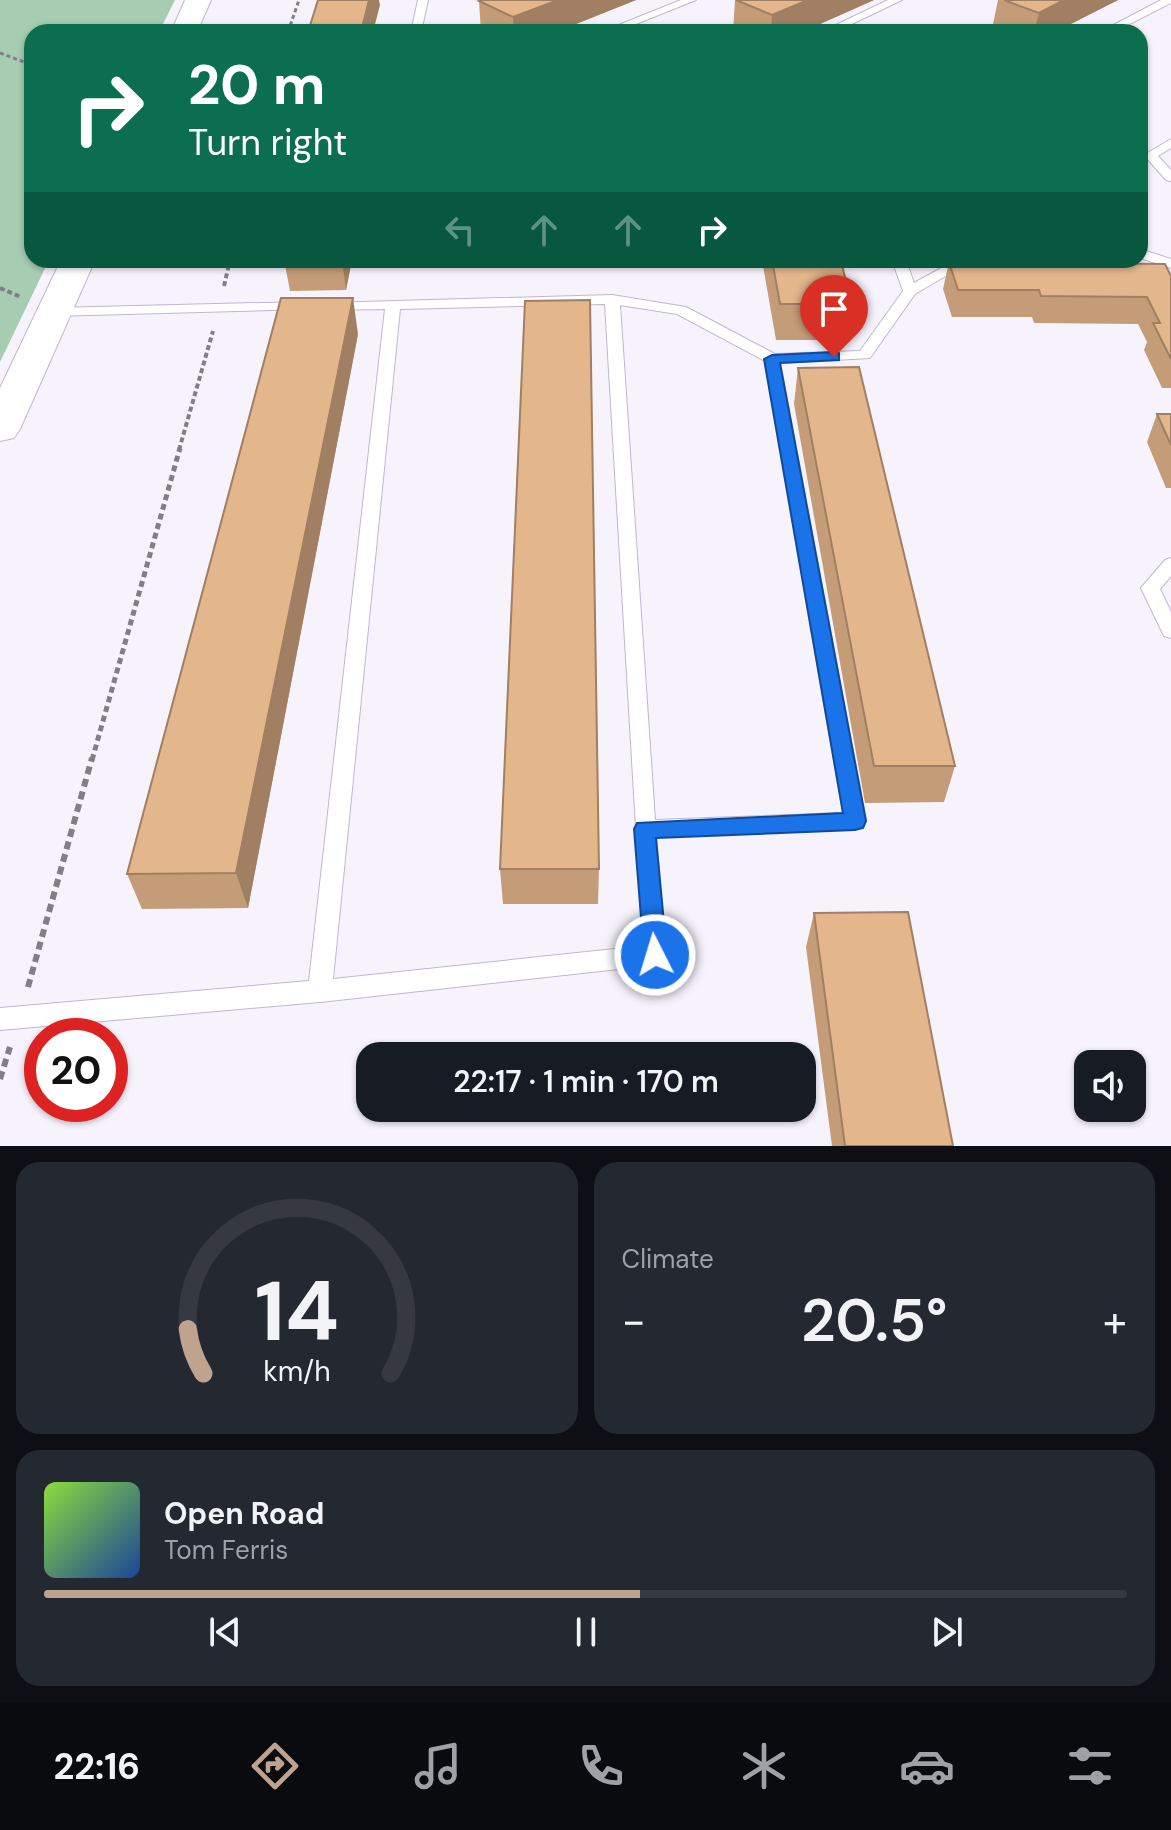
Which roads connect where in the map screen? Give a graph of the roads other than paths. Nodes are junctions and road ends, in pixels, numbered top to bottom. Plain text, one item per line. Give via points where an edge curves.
1 (198, 0) edge
2 (423, 0) edge
3 (691, 0) edge
4 (897, 0) edge
5 (1169, 0) edge
6 (188, 24) edge
7 (418, 24) edge
8 (627, 24) edge
9 (844, 24) edge
10 (1121, 24) edge
11 (1171, 143) edge
12 (1171, 177) edge
13 (1148, 256) edge
14 (1171, 264) edge
15 (74, 268) edge
16 (902, 268) edge
17 (952, 268) edge
18 (910, 291) junction
19 (612, 299) junction
20 (393, 304) junction
21 (54, 312) junction
22 (772, 359) junction
23 (0, 429) edge
24 (1171, 564) edge
25 (1171, 631) edge
26 (645, 829) junction
27 (320, 991) junction
28 (10, 1018) edge

1 - 6 street
2 - 7 lane
3 - 8 lane
4 - 9 lane
5 - 10 lane
11 - 12 lane via 1150,155
13 - 14 lane
15 - 21 street
16 - 18 lane
17 - 18 lane
18 - 22 lane via 865,355
19 - 20 lane
19 - 22 lane via 681,310
19 - 26 lane
20 - 21 lane
20 - 27 lane
21 - 23 street
22 - 26 lane via 855,821
24 - 25 lane via 1150,588
26 - 27 lane via 655,955
27 - 28 lane

